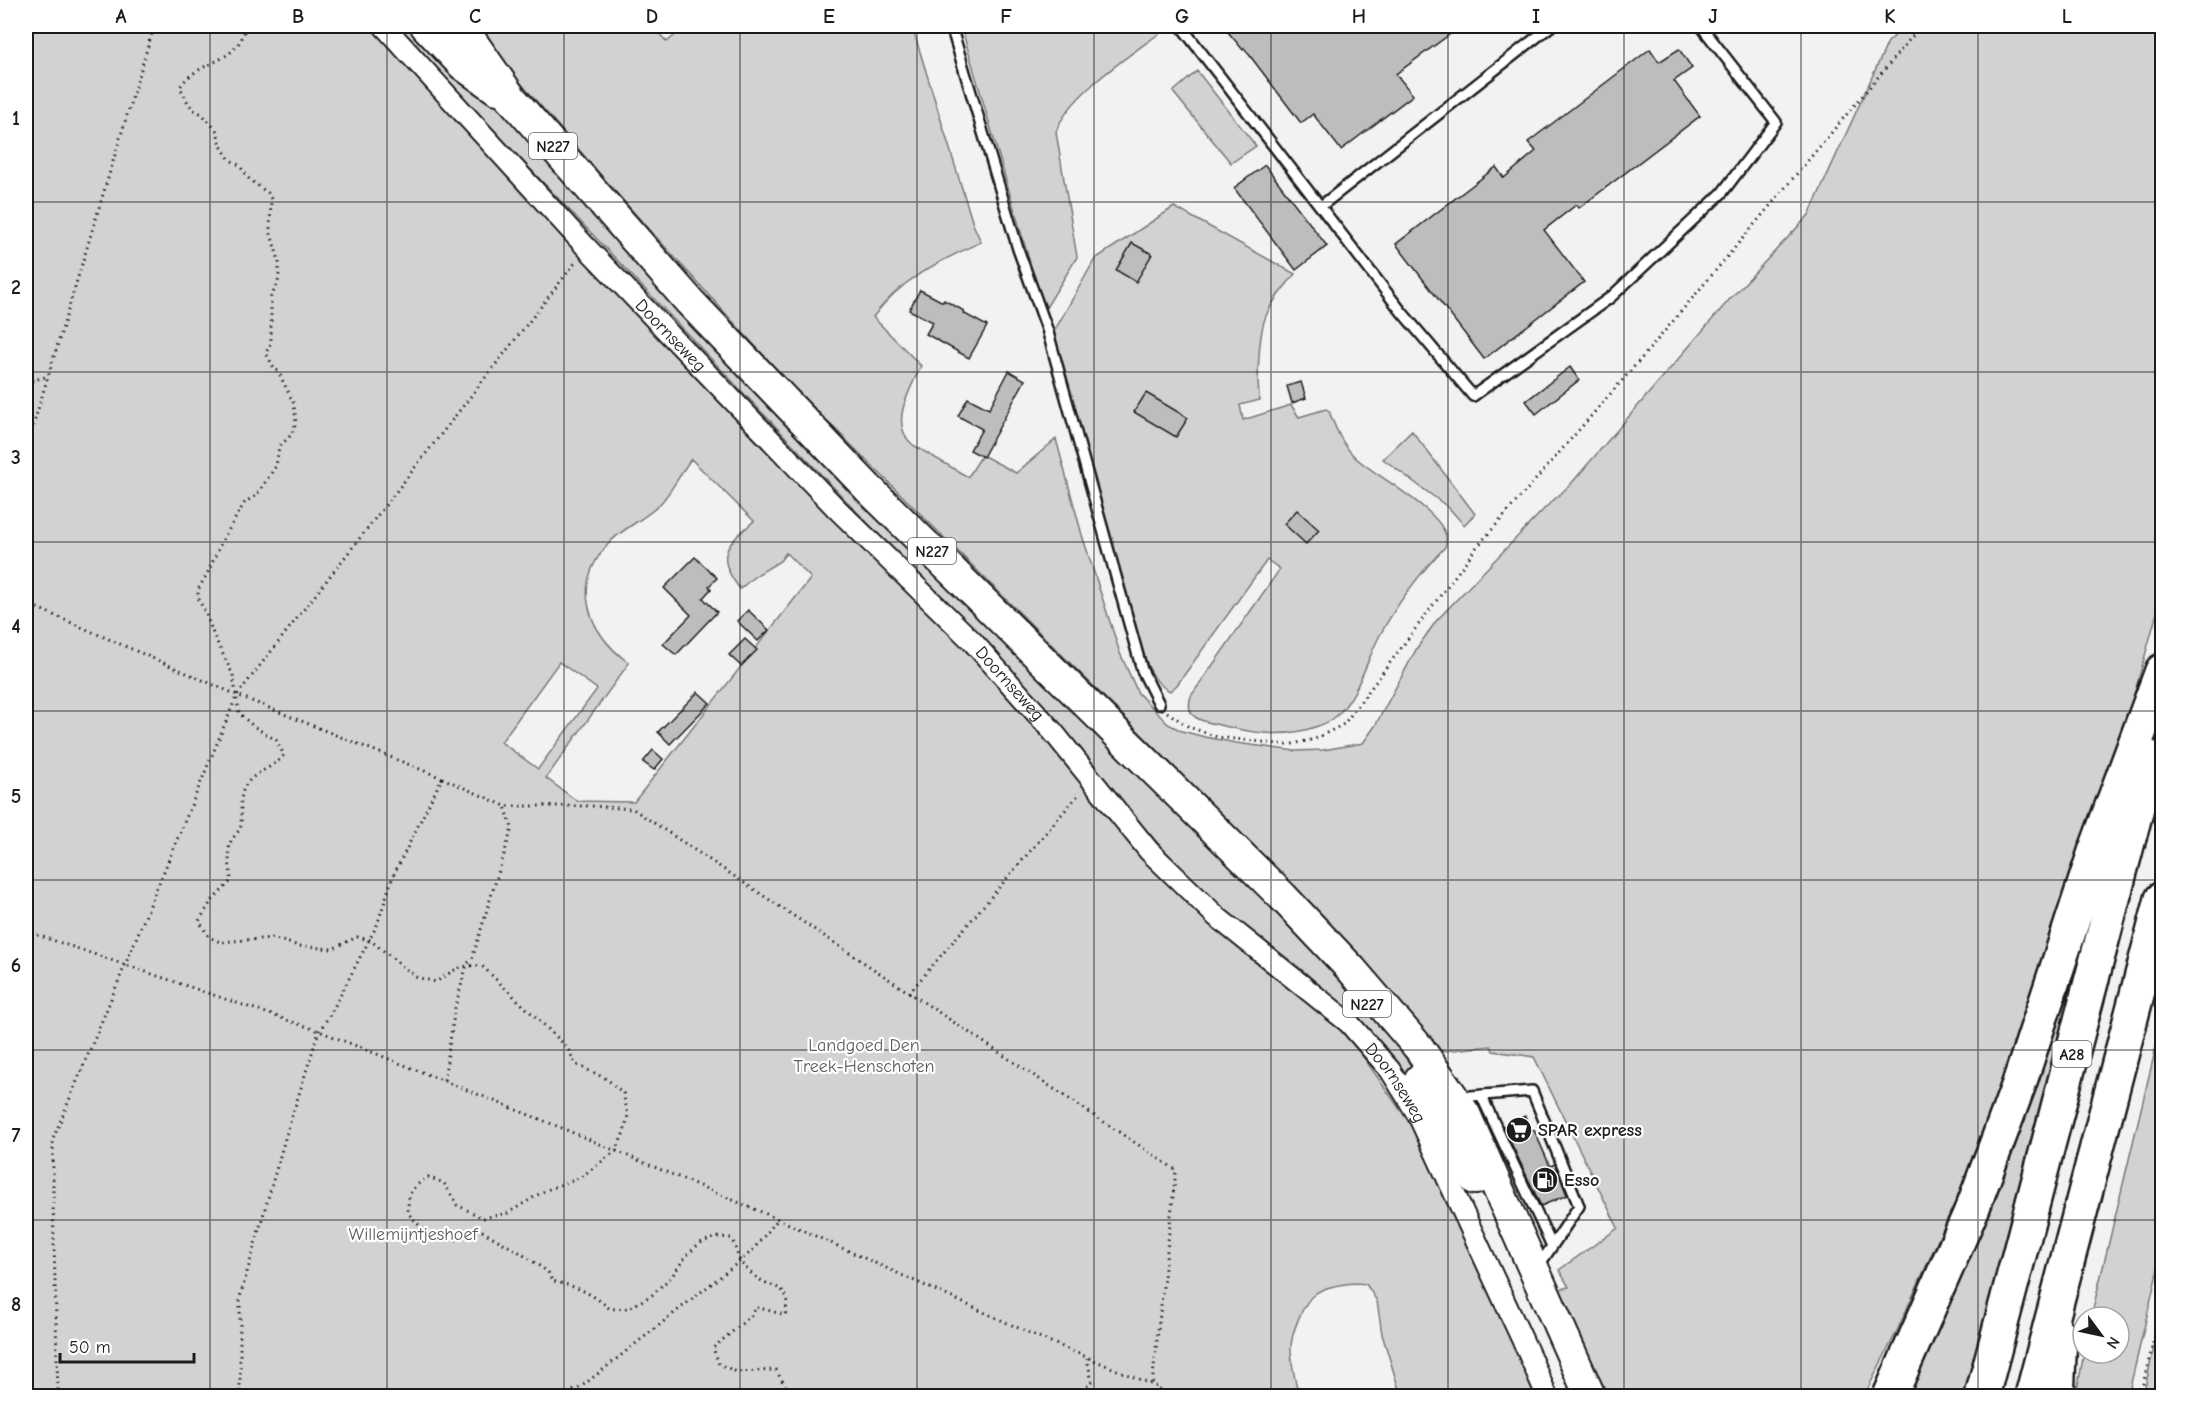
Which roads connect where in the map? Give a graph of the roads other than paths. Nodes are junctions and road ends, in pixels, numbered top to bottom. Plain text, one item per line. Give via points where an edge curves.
1 (384, 26) edge
2 (426, 26) edge
3 (461, 26) edge
4 (951, 26) edge
5 (1181, 26) edge
6 (1551, 26) edge
7 (1701, 26) edge
8 (512, 99) junction
9 (1320, 206) junction
10 (2163, 671) edge
11 (1159, 704) road end
12 (2163, 713) edge
13 (2163, 899) edge
14 (1458, 1103) junction
15 (1552, 1246) junction
16 (1530, 1270) junction
17 (2061, 1282) junction
18 (1547, 1396) edge
19 (1574, 1396) edge
20 (1590, 1396) edge
21 (1890, 1396) edge
22 (1982, 1396) edge
23 (2032, 1396) edge
24 (2057, 1396) edge

1 - 18 street, Doornseweg via 586,247 836,508 972,641 1149,851 1217,917 1349,1023 1390,1070 1418,1115
2 - 8 main road, Doornseweg / N227 via 463,65
3 - 8 main road, Doornseweg / N227
4 - 11 lane via 1018,249 1047,328 1142,670
5 - 9 lane
6 - 9 lane
7 - 9 lane via 1776,122 1722,193 1611,297 1473,396
8 - 14 main road, Doornseweg / N227 via 690,302 868,488 1283,897 1404,1050
10 - 21 highway, A28 via 1973,1207
12 - 22 highway, A28
13 - 17 highway, A28
14 - 15 lane, Doornseweg
14 - 15 lane via 1532,1091 1579,1206
14 - 16 main road, Doornseweg / N227
14 - 19 main road, Doornseweg / N227 via 1485,1198
15 - 16 lane
16 - 20 main road, Doornseweg / N227
17 - 23 highway, A28
17 - 24 highway, A28

